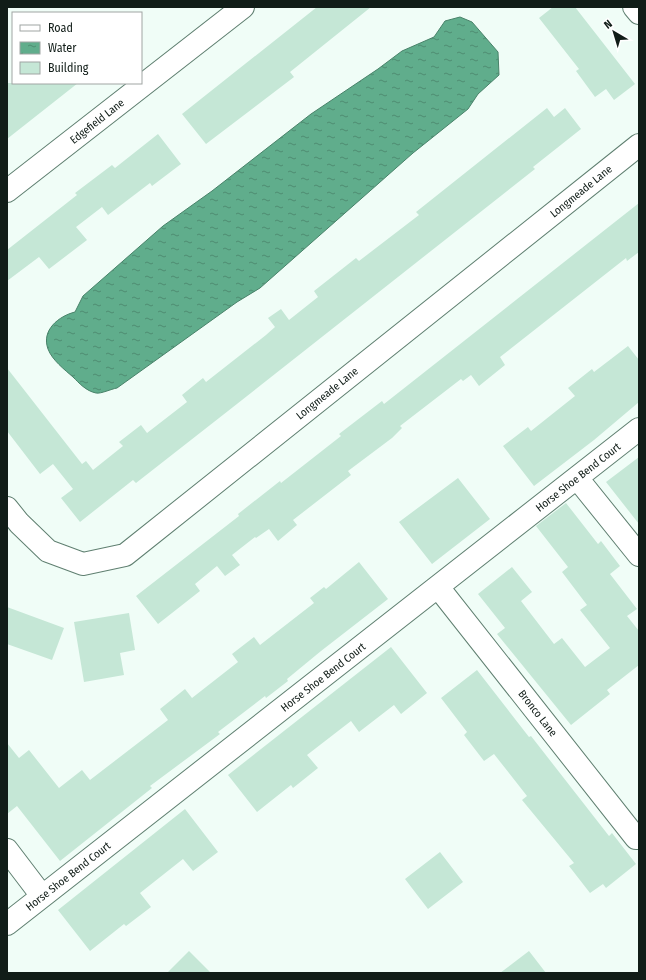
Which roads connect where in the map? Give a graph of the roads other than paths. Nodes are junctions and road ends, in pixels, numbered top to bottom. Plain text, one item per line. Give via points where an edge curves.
1 (243, 7) edge
2 (634, 7) edge
3 (639, 13) edge
4 (639, 145) edge
5 (7, 191) edge
6 (639, 429) edge
7 (577, 478) junction
8 (7, 508) edge
9 (639, 555) edge
10 (438, 586) junction
11 (639, 838) edge
12 (7, 850) edge
13 (42, 896) junction
14 (7, 924) edge

1 - 5 street, Edgefield Lane
2 - 3 street
4 - 8 street, Longmeade Lane via 125,554 83,564 48,551
6 - 7 street, Horse Shoe Bend Court
7 - 9 street
7 - 10 street, Horse Shoe Bend Court
10 - 11 street, Bronco Lane via 636,838
10 - 13 street, Horse Shoe Bend Court
12 - 13 street
13 - 14 street, Horse Shoe Bend Court

